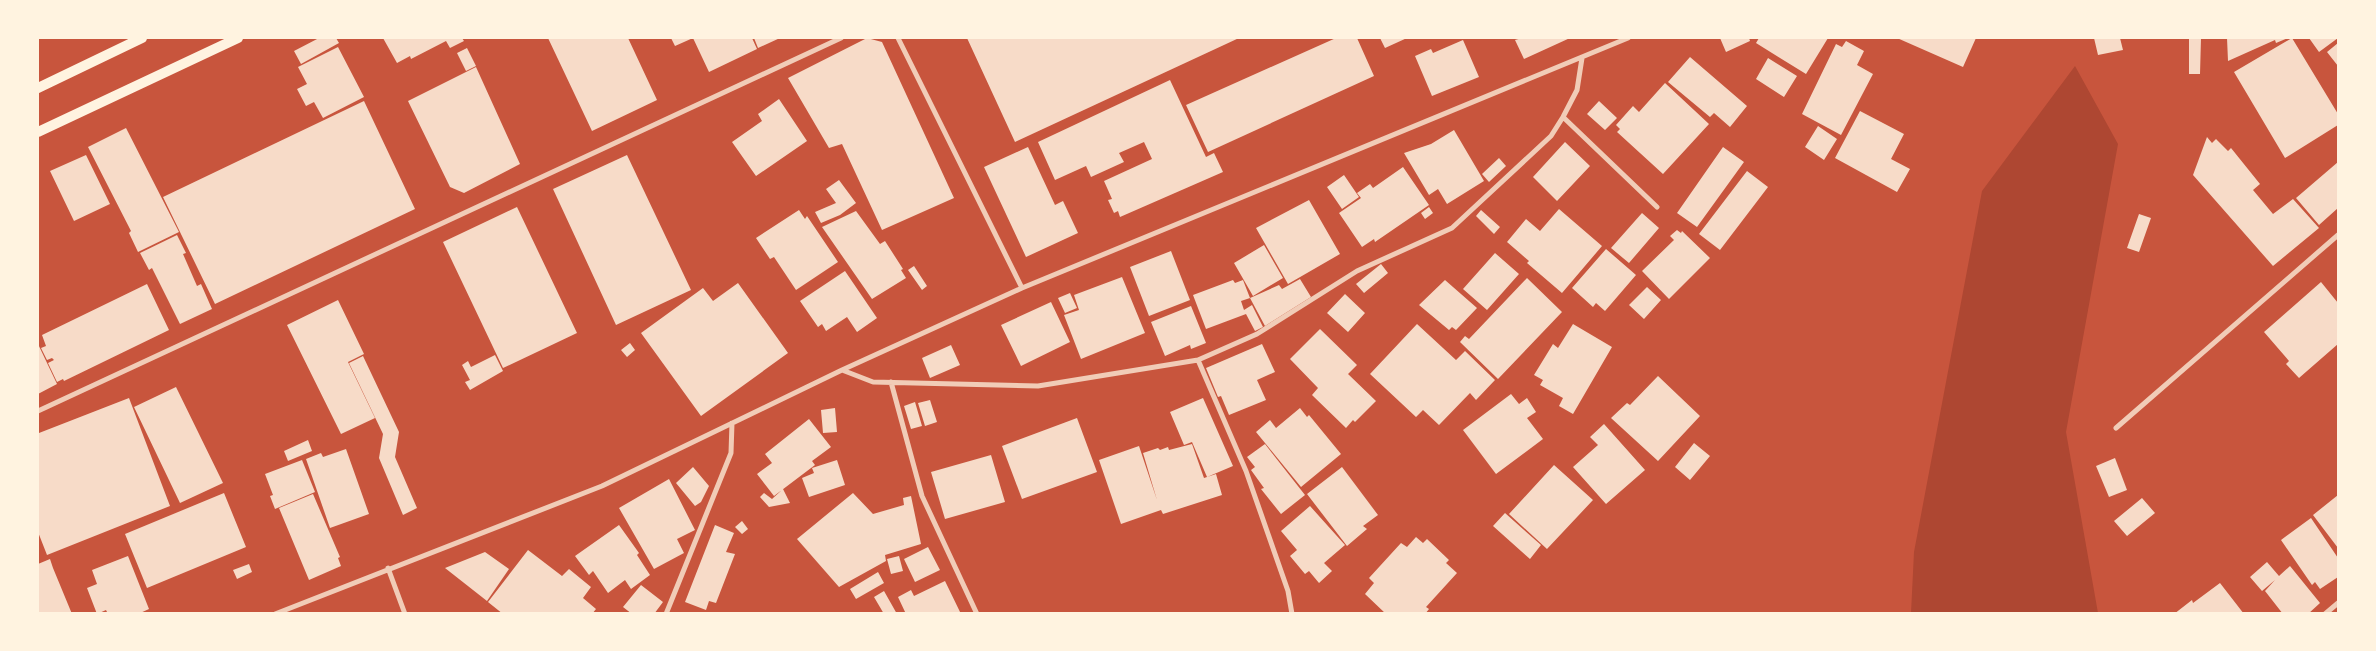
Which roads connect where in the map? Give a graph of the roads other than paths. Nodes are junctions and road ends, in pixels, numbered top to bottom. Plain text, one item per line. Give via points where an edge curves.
1 (142, 38) edge
2 (238, 38) edge
3 (841, 38) edge
4 (898, 38) edge
5 (1628, 38) edge
6 (1582, 58) junction
7 (38, 88) edge
8 (1564, 117) junction
9 (38, 132) edge
10 (1657, 207) dead end
11 (2338, 234) edge
12 (1022, 288) junction
13 (1198, 360) junction
14 (842, 370) junction
15 (891, 382) junction
16 (38, 412) edge
17 (732, 423) junction
18 (2116, 428) dead end
19 (388, 568) junction
20 (2338, 603) edge
21 (275, 614) edge
22 (405, 614) edge
23 (666, 614) edge
24 (978, 614) edge
25 (1292, 614) edge
26 (2326, 614) edge

1 - 7 main road
2 - 9 main road
3 - 16 street
4 - 12 street
5 - 6 street
6 - 8 street via 1576,90
6 - 12 street
8 - 10 street
8 - 13 street via 1551,136 1452,228 1357,271 1257,334
11 - 18 street
12 - 14 street
13 - 15 street via 1038,386
13 - 25 street via 1246,471 1288,591
14 - 15 street via 873,382
14 - 17 street
15 - 24 street via 922,496
17 - 19 street via 602,486
17 - 23 street via 731,453
19 - 21 street
19 - 22 street
20 - 26 street

